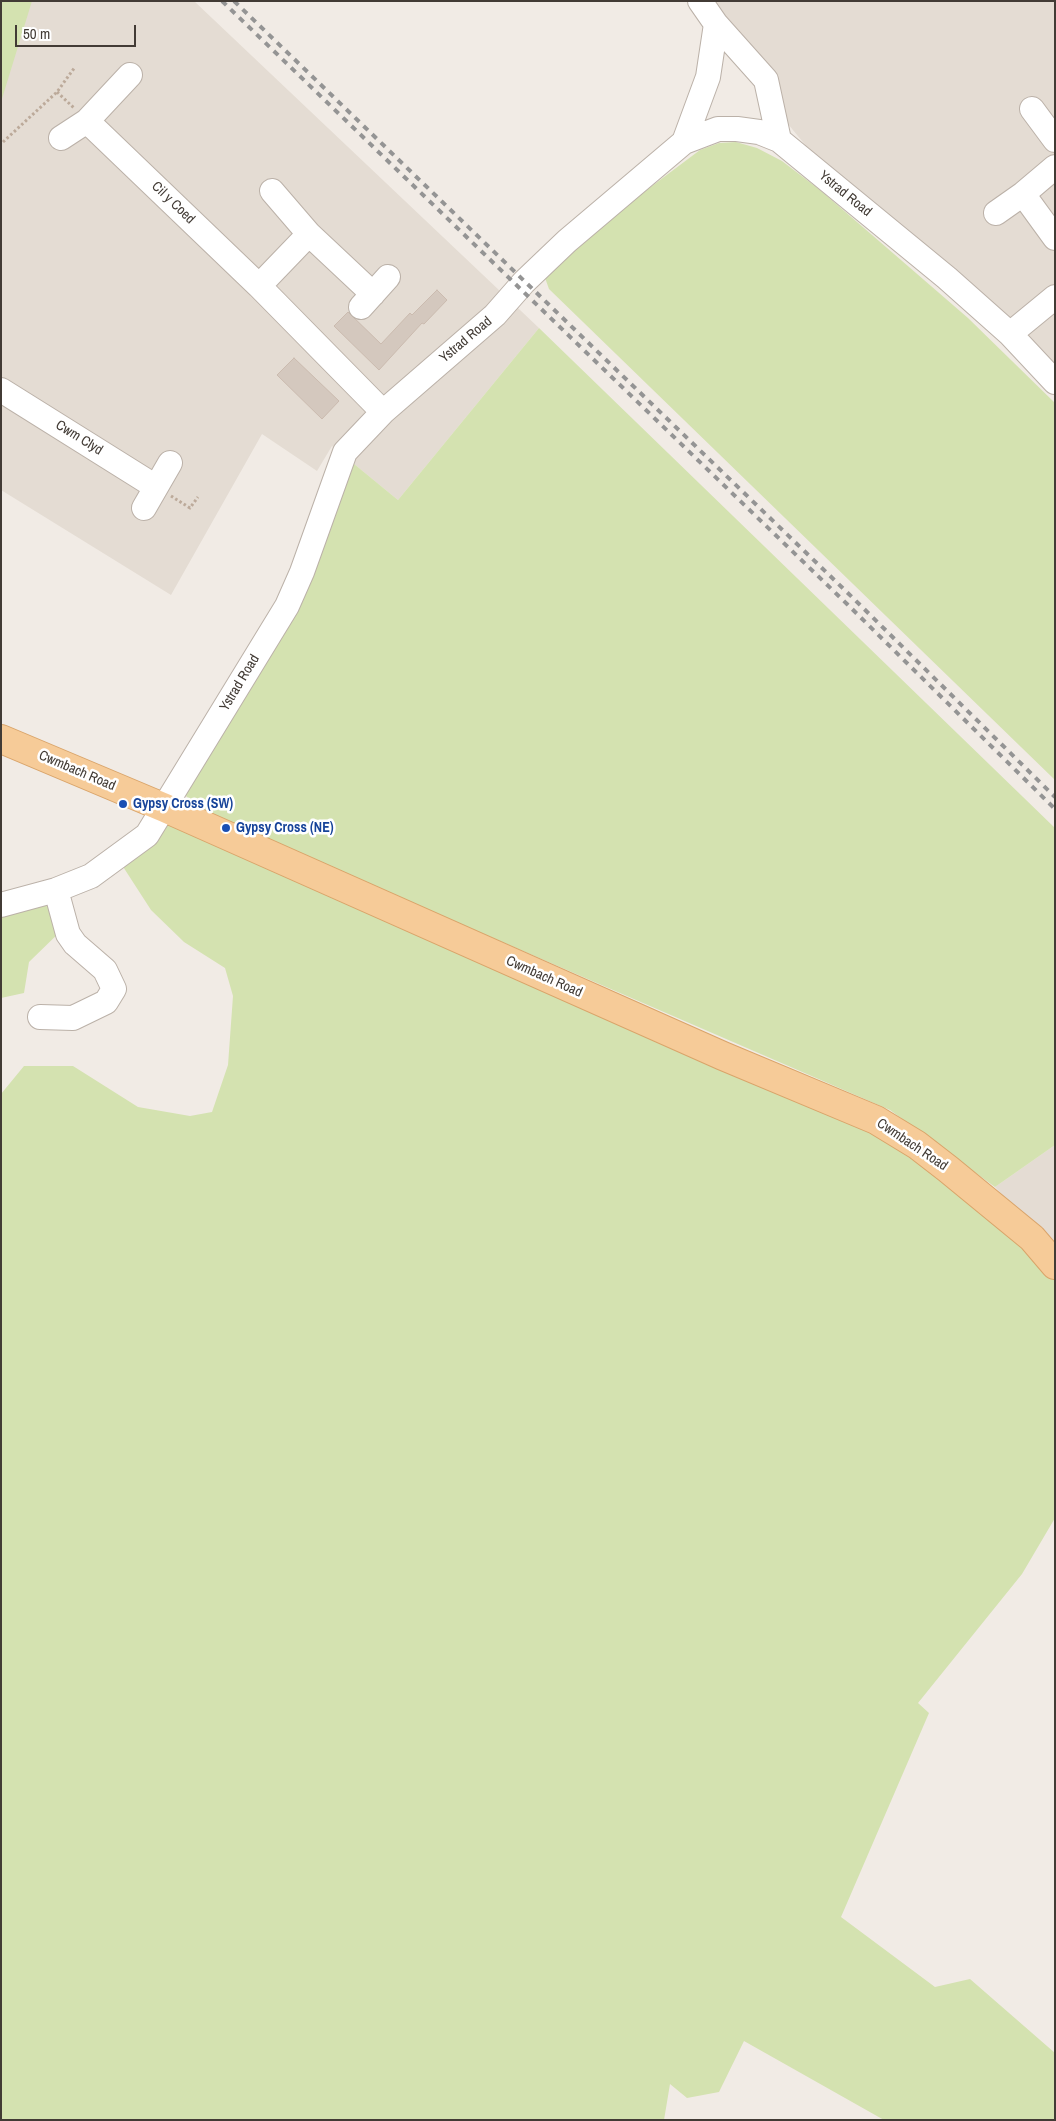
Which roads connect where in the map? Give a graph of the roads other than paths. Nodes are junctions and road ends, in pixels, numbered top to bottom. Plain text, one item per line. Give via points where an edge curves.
1 (700, 1) edge
2 (716, 24) junction
3 (130, 75) dead end
4 (1032, 109) dead end
5 (87, 121) junction
6 (61, 138) dead end
7 (779, 140) junction
8 (1055, 140) edge
9 (684, 142) junction
10 (1055, 167) edge
11 (272, 191) dead end
12 (1023, 194) junction
13 (996, 213) dead end
14 (309, 234) junction
15 (1055, 238) edge
16 (259, 286) junction
17 (374, 293) dead end
18 (1055, 297) edge
19 (1010, 334) junction
20 (1055, 382) edge
21 (1, 390) edge
22 (383, 412) junction
23 (170, 463) dead end
24 (156, 487) junction
25 (144, 508) dead end
26 (1, 738) edge
27 (165, 808) junction
28 (56, 890) junction
29 (1, 905) edge
30 (40, 1017) dead end
31 (1055, 1265) edge

1 - 2 street
2 - 7 street via 766,80
2 - 9 street via 708,77
3 - 5 street
4 - 8 street
5 - 6 street
5 - 16 street, Cil y Coed
7 - 9 street, Ystrad Road via 759,132 718,129
7 - 19 street, Ystrad Road via 948,278
9 - 22 street, Ystrad Road via 567,241 524,282 495,316
10 - 12 street
11 - 14 street
12 - 13 street
12 - 15 street
14 - 16 street
14 - 17 street
16 - 22 street, Cil y Coed
18 - 19 street
19 - 20 street, Ystrad Road
21 - 24 street, Cwm Clyd
22 - 27 street, Ystrad Road via 344,452 287,606
23 - 24 street
24 - 25 street
26 - 27 main road, Cwmbach Road
27 - 28 street, Ystrad Road via 147,835 119,857 92,876
27 - 31 main road, Cwmbach Road via 723,1056 876,1120 948,1169 1032,1238
28 - 29 street, Ystrad Road
28 - 30 street via 68,934 105,970 114,989 106,1002 73,1018

